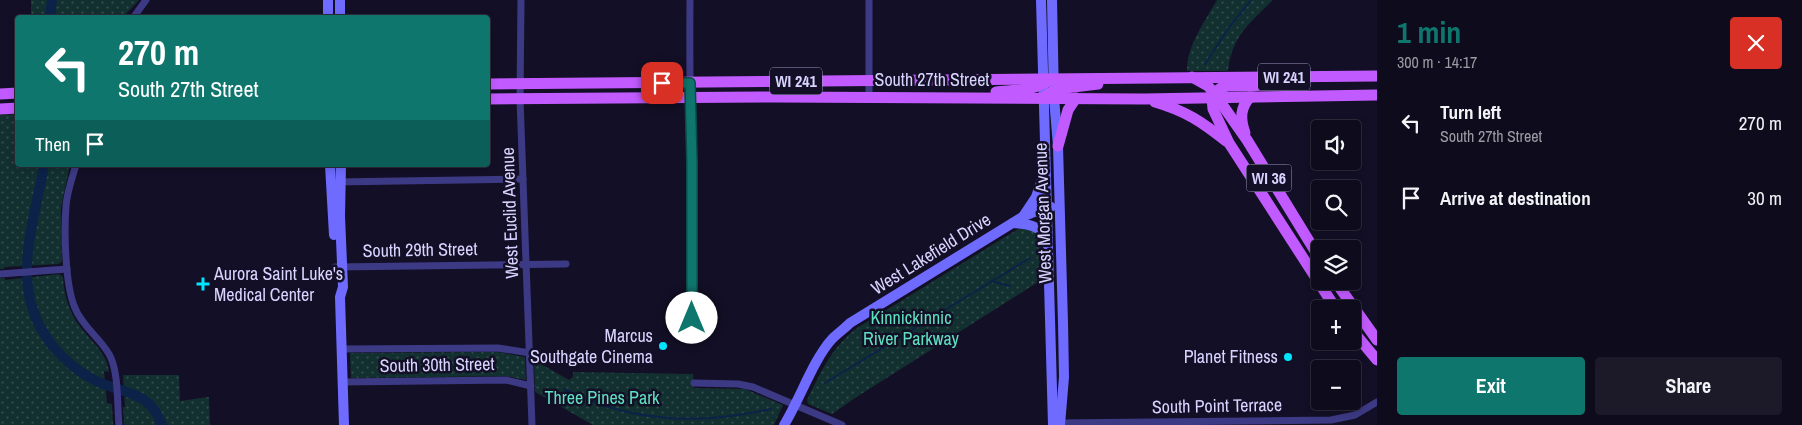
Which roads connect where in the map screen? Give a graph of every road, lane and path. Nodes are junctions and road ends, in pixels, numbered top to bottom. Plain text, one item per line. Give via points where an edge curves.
1 (146, 0) edge
2 (328, 0) edge
3 (340, 0) edge
4 (521, 0) edge
5 (690, 0) edge
6 (869, 0) edge
7 (1041, 0) edge
8 (1052, 0) edge
9 (134, 15) edge
10 (328, 15) edge
11 (340, 15) edge
12 (1314, 76) junction
13 (1361, 76) junction
14 (1377, 76) edge
15 (1191, 77) junction
16 (1116, 78) junction
17 (950, 80) junction
18 (813, 81) junction
19 (868, 81) junction
20 (1046, 81) junction
21 (735, 82) junction
22 (690, 83) junction
23 (490, 84) edge
24 (521, 84) junction
25 (15, 93) edge
26 (0, 94) edge
27 (1336, 95) junction
28 (1377, 95) edge
29 (1050, 96) junction
30 (1215, 96) junction
31 (691, 97) junction
32 (804, 97) junction
33 (1250, 97) junction
34 (634, 98) junction
35 (869, 98) junction
36 (898, 98) junction
37 (962, 98) junction
38 (1076, 98) junction
39 (490, 99) edge
40 (520, 99) junction
41 (1144, 99) junction
42 (15, 108) edge
43 (0, 109) edge
44 (1246, 140) junction
45 (1229, 144) junction
46 (1058, 146) junction
47 (76, 167) edge
48 (331, 167) edge
49 (340, 167) edge
50 (1045, 169) junction
51 (1252, 178) junction
52 (523, 179) junction
53 (336, 182) junction
54 (1280, 195) junction
55 (1046, 207) junction
56 (1060, 207) junction
57 (1024, 216) junction
58 (1013, 223) junction
59 (1047, 238) junction
60 (1310, 244) joint
61 (1304, 261) junction
62 (526, 264) junction
63 (566, 264) dead end
64 (338, 267) junction
65 (67, 269) junction
66 (2, 274) edge
67 (1341, 290) edge
68 (1330, 300) edge
69 (692, 318) dead end
70 (1377, 340) edge
71 (1361, 341) edge
72 (342, 349) junction
73 (530, 353) junction
74 (1377, 360) edge
75 (343, 382) junction
76 (694, 383) dead end
77 (531, 386) junction
78 (1377, 402) edge
79 (796, 405) junction
80 (1322, 423) edge
81 (1056, 424) edge
82 (1102, 424) edge
83 (119, 425) edge
84 (344, 425) edge
85 (532, 425) edge
86 (784, 425) edge
87 (842, 425) edge

1 - 9 street
2 - 10 street
3 - 11 street
4 - 24 street, West Euclid Avenue
5 - 22 street
6 - 19 street
7 - 20 street, West Morgan Avenue
8 - 20 street, West Morgan Avenue
12 - 13 main road, South 27th Street / WI 241
12 - 15 main road, South 27th Street / WI 241
12 - 30 main road via 1252,86 1227,86
13 - 14 main road, South 27th Street / WI 241
13 - 27 main road via 1356,87
15 - 16 main road, South 27th Street / WI 241
15 - 30 main road, WI 36 via 1208,86
16 - 20 main road, South 27th Street / WI 241
16 - 29 main road
17 - 19 main road, South 27th Street / WI 241
17 - 20 main road, South 27th Street / WI 241
17 - 36 main road via 950,85 943,91
18 - 19 main road, South 27th Street / WI 241
18 - 21 main road, South 27th Street / WI 241
18 - 32 main road
19 - 35 street
20 - 29 street, West Morgan Avenue
20 - 37 main road via 1028,89
21 - 22 main road, South 27th Street / WI 241
21 - 31 main road via 726,88 698,90
22 - 24 main road, South 27th Street / WI 241
22 - 31 street
22 - 34 main road via 682,90 647,92
23 - 24 main road, South 27th Street / WI 241
24 - 40 street, West Euclid Avenue
25 - 26 main road
27 - 28 main road, South 27th Street / WI 241
27 - 33 main road, South 27th Street / WI 241
29 - 37 main road, South 27th Street / WI 241
29 - 38 main road, South 27th Street / WI 241
29 - 46 street, West Morgan Avenue
29 - 50 street, West Morgan Avenue
30 - 33 main road, South 27th Street / WI 241
30 - 41 main road, South 27th Street / WI 241
30 - 44 main road, WI 36
30 - 45 main road, WI 36 via 1213,109
31 - 32 main road, South 27th Street / WI 241
31 - 34 main road, South 27th Street / WI 241
31 - 69 street
32 - 35 main road, South 27th Street / WI 241
33 - 44 main road via 1242,113
34 - 40 main road, South 27th Street / WI 241
35 - 36 main road, South 27th Street / WI 241
36 - 37 main road, South 27th Street / WI 241
38 - 41 main road, South 27th Street / WI 241
38 - 46 main road via 1068,110
39 - 40 main road, South 27th Street / WI 241
40 - 52 street, West Euclid Avenue
41 - 45 main road via 1195,117
42 - 43 main road
44 - 54 main road, WI 36
45 - 51 main road, WI 36
46 - 56 street, West Morgan Avenue
47 - 65 street via 66,205
48 - 53 street
49 - 53 street
50 - 55 street, West Morgan Avenue
50 - 57 street via 1036,197
51 - 54 main road via 1267,193
51 - 61 main road, WI 36
52 - 53 street
52 - 62 street, West Euclid Avenue
53 - 64 street via 340,216
54 - 60 main road, WI 36
55 - 56 street, West Lakefield Drive
55 - 57 street, West Lakefield Drive
55 - 59 street, West Morgan Avenue
56 - 81 street, West Morgan Avenue via 1064,377
57 - 58 street, West Lakefield Drive
58 - 59 street via 1034,226
58 - 79 street, West Lakefield Drive via 850,323 832,339 820,356
59 - 81 street, West Morgan Avenue
60 - 61 main road
61 - 68 main road, WI 36
62 - 63 street, South 29th Street
62 - 64 street, South 29th Street
62 - 73 street, West Euclid Avenue
64 - 72 street via 343,287 340,297
65 - 66 street
65 - 83 street via 68,283 80,319 108,353 114,373
67 - 70 main road
71 - 74 main road
72 - 73 street, South 30th Street via 498,348
72 - 75 street
73 - 77 street, West Euclid Avenue
75 - 77 street, South 30th Street via 506,380
75 - 84 street
76 - 79 street via 753,387
77 - 85 street, West Euclid Avenue
78 - 80 street, South Point Terrace via 1355,415
79 - 86 street, West Lakefield Drive
79 - 87 street
80 - 82 street, South Point Terrace
81 - 82 street, South Point Terrace

